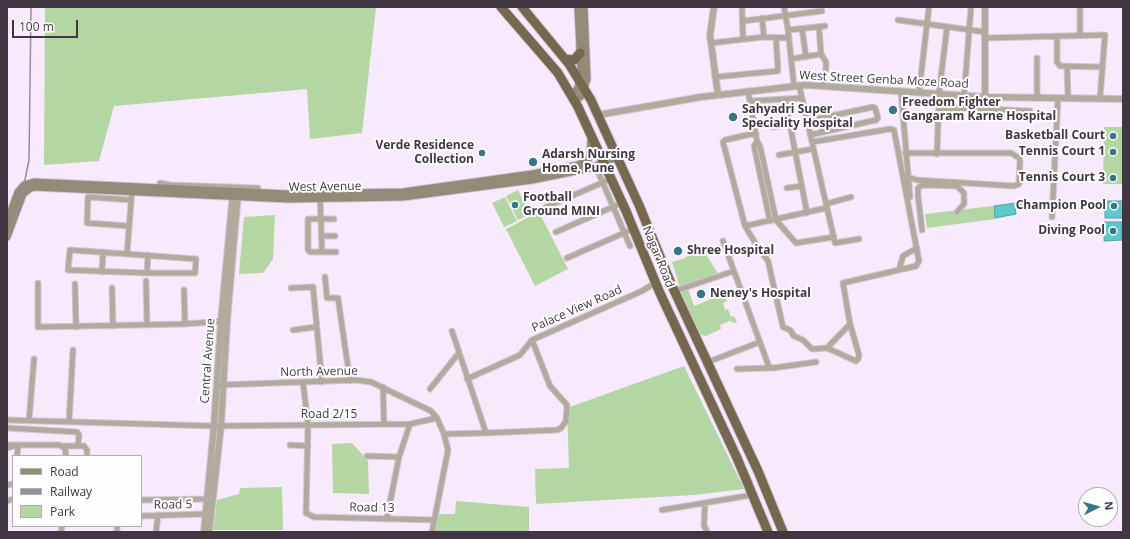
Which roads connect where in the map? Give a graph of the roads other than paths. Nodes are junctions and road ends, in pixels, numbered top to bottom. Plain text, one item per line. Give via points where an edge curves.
1 (501, 7) edge
2 (522, 7) edge
3 (578, 7) edge
4 (584, 7) edge
5 (714, 7) edge
6 (742, 7) edge
7 (784, 7) edge
8 (929, 7) edge
9 (971, 7) edge
10 (985, 7) edge
11 (1080, 7) edge
12 (822, 11) dead end
13 (786, 15) junction
14 (762, 18) junction
15 (898, 20) dead end
16 (743, 21) junction
17 (927, 24) junction
18 (825, 26) dead end
19 (819, 27) junction
20 (947, 27) junction
21 (788, 30) junction
22 (802, 30) junction
23 (970, 30) junction
24 (985, 35) junction
25 (1057, 36) junction
26 (1080, 36) junction
27 (764, 37) junction
28 (776, 38) junction
29 (789, 38) junction
30 (743, 39) junction
31 (711, 43) junction
32 (580, 53) junction
33 (821, 54) junction
34 (806, 57) junction
35 (1037, 58) dead end
36 (565, 59) junction
37 (791, 59) junction
38 (1067, 66) junction
39 (1103, 66) junction
40 (716, 77) junction
41 (580, 80) junction
42 (796, 86) junction
43 (823, 86) junction
44 (585, 89) junction
45 (748, 91) junction
46 (901, 91) junction
47 (919, 92) junction
48 (939, 94) junction
49 (718, 95) junction
50 (964, 96) junction
51 (573, 98) junction
52 (802, 98) junction
53 (985, 98) junction
54 (1037, 98) junction
55 (1058, 98) junction
56 (1068, 98) junction
57 (1100, 98) junction
58 (785, 99) junction
59 (1123, 99) edge
60 (750, 101) junction
61 (939, 111) junction
62 (1030, 111) dead end
63 (598, 115) junction
64 (820, 118) junction
65 (807, 121) junction
66 (790, 124) junction
67 (773, 127) dead end
68 (823, 132) junction
69 (590, 134) junction
70 (756, 134) junction
71 (810, 135) junction
72 (812, 142) junction
73 (813, 149) junction
74 (795, 152) junction
75 (906, 152) junction
76 (937, 154) junction
77 (779, 155) dead end
78 (617, 157) junction
79 (600, 165) junction
80 (908, 178) junction
81 (607, 181) junction
82 (160, 183) dead end
83 (28, 186) junction
84 (802, 186) junction
85 (258, 188) dead end
86 (787, 188) dead end
87 (132, 189) junction
88 (223, 189) junction
89 (235, 194) junction
90 (320, 196) junction
91 (851, 197) dead end
92 (910, 197) dead end
93 (131, 200) junction
94 (622, 203) junction
95 (826, 206) junction
96 (546, 207) dead end
97 (613, 207) junction
98 (807, 212) junction
99 (957, 212) dead end
100 (1052, 217) dead end
101 (321, 219) junction
102 (334, 219) dead end
103 (773, 221) junction
104 (7, 222) edge
105 (129, 226) junction
106 (745, 226) junction
107 (633, 229) junction
108 (922, 230) dead end
109 (556, 232) dead end
110 (624, 233) junction
111 (322, 236) junction
112 (335, 236) dead end
113 (7, 237) edge
114 (834, 237) junction
115 (859, 239) dead end
116 (723, 241) dead end
117 (630, 246) dead end
118 (917, 248) junction
119 (103, 252) junction
120 (322, 252) junction
121 (336, 252) dead end
122 (128, 254) junction
123 (148, 255) junction
124 (567, 258) dead end
125 (899, 270) junction
126 (734, 271) junction
127 (102, 272) junction
128 (147, 273) junction
129 (325, 277) dead end
130 (146, 280) dead end
131 (38, 283) dead end
132 (655, 283) junction
133 (75, 284) dead end
134 (112, 288) dead end
135 (291, 288) dead end
136 (184, 290) dead end
137 (675, 291) junction
138 (224, 321) junction
139 (185, 324) junction
140 (850, 324) junction
141 (147, 325) junction
142 (113, 326) junction
143 (316, 327) junction
144 (76, 328) junction
145 (293, 330) dead end
146 (452, 331) dead end
147 (532, 340) junction
148 (760, 342) junction
149 (827, 348) junction
150 (73, 350) dead end
151 (458, 354) junction
152 (34, 359) dead end
153 (708, 362) junction
154 (816, 362) dead end
155 (771, 368) junction
156 (737, 369) dead end
157 (467, 379) junction
158 (350, 381) junction
159 (303, 382) junction
160 (322, 382) junction
161 (220, 385) junction
162 (383, 387) junction
163 (430, 389) dead end
164 (436, 418) junction
165 (7, 420) edge
166 (29, 421) junction
167 (69, 422) junction
168 (384, 424) junction
169 (410, 424) junction
170 (308, 425) junction
171 (218, 426) junction
172 (7, 428) edge
173 (486, 433) junction
174 (444, 434) junction
175 (7, 445) edge
176 (290, 445) dead end
177 (16, 446) junction
178 (63, 446) junction
179 (78, 446) junction
180 (308, 446) junction
181 (7, 448) edge
182 (18, 455) edge
183 (66, 455) edge
184 (87, 455) edge
185 (367, 456) dead end
186 (399, 457) junction
187 (752, 495) junction
188 (210, 499) junction
189 (142, 500) edge
190 (705, 503) junction
191 (662, 510) dead end
192 (205, 514) junction
193 (142, 516) edge
194 (158, 516) junction
195 (387, 518) junction
196 (778, 518) junction
197 (435, 520) junction
198 (764, 523) junction
199 (783, 530) edge
200 (156, 532) edge
201 (204, 532) edge
202 (209, 532) edge
203 (432, 532) edge
204 (707, 532) edge
205 (769, 532) edge

1 - 51 highway, Nagar Road via 558,73
2 - 36 highway, Nagar Road
3 - 32 main road
4 - 44 main road via 587,71
5 - 31 street
6 - 16 street
7 - 13 street
8 - 17 street
9 - 23 street
10 - 24 street
11 - 26 street
12 - 13 street
13 - 14 street
13 - 21 street
14 - 16 street
14 - 27 street
15 - 17 street
16 - 30 street
17 - 20 street
17 - 47 street
18 - 19 street
19 - 22 street
19 - 33 street
20 - 23 street
20 - 48 street
21 - 22 street
21 - 29 street
22 - 34 street
23 - 24 street
23 - 50 street
24 - 25 street
24 - 53 street
25 - 26 street
25 - 38 street via 1058,64
26 - 39 street via 1105,35
27 - 28 street
27 - 30 street
28 - 29 street
28 - 40 street via 778,71
29 - 37 street
30 - 31 street
31 - 40 street
32 - 36 highway via 574,60
32 - 41 main road
33 - 34 street
33 - 43 street via 826,62
34 - 37 street
35 - 54 street
36 - 41 highway, Nagar Road
37 - 42 street
38 - 39 street
38 - 56 street
39 - 57 street
40 - 49 street
41 - 44 highway, Nagar Road
41 - 51 main road
42 - 43 street, West Street Genba Moze Road
42 - 45 street, West Street Genba Moze Road
42 - 52 street
43 - 46 street, West Street Genba Moze Road
44 - 51 main road via 582,95
44 - 63 highway, Nagar Road
45 - 49 street, West Street Genba Moze Road
45 - 60 street
46 - 47 street, West Street Genba Moze Road
46 - 75 street
47 - 48 street, West Street Genba Moze Road
48 - 50 street, West Street Genba Moze Road
48 - 61 street
49 - 63 street, West Street Genba Moze Road
50 - 53 street, West Street Genba Moze Road
51 - 69 highway, Nagar Road
52 - 58 street
52 - 65 street
53 - 54 street, West Street Genba Moze Road
54 - 55 street, West Street Genba Moze Road
55 - 56 street, West Street Genba Moze Road
55 - 100 street
56 - 57 street, West Street Genba Moze Road
57 - 59 street, West Street Genba Moze Road
58 - 60 street
58 - 66 street
60 - 70 street
61 - 62 street via 965,108
61 - 76 street
63 - 78 highway, Nagar Road
64 - 65 street
64 - 68 street
64 - 68 street via 872,107 876,110 878,118
65 - 71 street
66 - 67 street
66 - 74 street
68 - 71 street
69 - 79 highway, Nagar Road
69 - 90 main road, West Avenue via 590,156 578,165 403,192
70 - 103 street
70 - 106 street via 723,142
71 - 72 street
72 - 73 street
72 - 118 street via 893,129
73 - 74 street
73 - 95 street
74 - 77 street
74 - 84 street
75 - 76 street
75 - 80 street
76 - 80 street via 1011,153 1020,158 1019,184 1014,186
78 - 79 main road, West Avenue
78 - 137 highway, Nagar Road
79 - 81 highway, Nagar Road
79 - 90 main road, West Avenue via 532,180 403,197
80 - 92 street
81 - 94 highway, Nagar Road
81 - 96 street
81 - 97 street
82 - 88 street
83 - 87 main road, West Avenue
83 - 104 main road via 18,192
83 - 113 main road
84 - 86 street
84 - 98 street
85 - 88 street
87 - 88 main road, West Avenue
87 - 89 main road, West Avenue
87 - 93 street
88 - 89 main road, West Avenue
89 - 90 main road, West Avenue
89 - 138 street, Central Avenue
90 - 101 street
91 - 95 street
93 - 105 street
93 - 105 street via 88,197 87,223
94 - 97 street
94 - 107 highway, Nagar Road
95 - 98 street
95 - 114 street
97 - 109 street
97 - 110 street
98 - 103 street
99 - 108 street via 964,204 964,193 957,186 922,185 918,188 918,196
101 - 102 street
101 - 111 street
101 - 120 street via 309,218 307,221 308,250
103 - 106 street
103 - 114 street via 796,243
105 - 122 street
106 - 149 street via 768,261 783,327 812,348
107 - 110 street
107 - 132 highway, Nagar Road
110 - 117 street
110 - 124 street
111 - 112 street
111 - 120 street
114 - 115 street via 838,244
116 - 126 street
118 - 125 street via 902,256
118 - 125 street via 918,265
119 - 122 street
119 - 127 street
119 - 127 street via 70,250 68,270
120 - 121 street
122 - 123 street
123 - 128 street
123 - 128 street via 196,259 195,273
125 - 140 street via 843,283
126 - 137 street
126 - 148 street
127 - 128 street
129 - 158 street via 327,298 338,298
130 - 141 street
131 - 144 street via 38,327
132 - 147 street, Palace View Road
132 - 187 highway, Nagar Road
133 - 144 street
134 - 142 street
135 - 143 street via 313,287
136 - 139 street
137 - 153 highway, Nagar Road
138 - 139 street
138 - 161 street, Central Avenue
139 - 141 street
140 - 149 street
140 - 149 street via 859,355 858,360
141 - 142 street
142 - 144 street
143 - 145 street
143 - 160 street
146 - 151 street
147 - 157 street, Palace View Road via 520,355
147 - 173 street via 550,386 567,405 566,421 557,430
148 - 153 street
148 - 155 street
150 - 167 street
151 - 157 street
151 - 163 street
152 - 166 street
153 - 196 highway, Nagar Road
154 - 155 street
155 - 156 street
157 - 173 street
158 - 160 street, North Avenue
158 - 162 street, North Avenue via 370,382
159 - 160 street, North Avenue
159 - 161 street, North Avenue
159 - 170 street
161 - 171 street, Central Avenue
162 - 164 street, North Avenue via 423,405 431,410
162 - 168 street
164 - 169 street, Road 2/15
164 - 174 street, North Avenue
165 - 166 street, Road 2/15
166 - 167 street, Road 2/15
167 - 171 street, Road 2/15
168 - 169 street, Road 2/15
168 - 170 street, Road 2/15
169 - 186 street
170 - 171 street, Road 2/15
170 - 180 street
171 - 188 street, Central Avenue
172 - 179 street via 77,432
173 - 174 street
174 - 197 street, North Avenue via 448,456
175 - 177 street
176 - 180 street
177 - 178 street
177 - 181 street
177 - 182 street
178 - 179 street
178 - 183 street
179 - 184 street via 84,446
180 - 195 street, Road 13 via 306,513 309,516
185 - 186 street
186 - 195 street
187 - 190 street
187 - 198 highway, Nagar Road
188 - 189 street
188 - 192 street, Central Avenue
188 - 202 street, Central Avenue
190 - 191 street
190 - 204 street via 704,525
192 - 194 street, Road 5
192 - 201 street, Central Avenue
193 - 194 street, Road 5
194 - 200 street
195 - 197 street, Road 13
196 - 198 highway via 772,524
196 - 199 highway, Nagar Road
197 - 203 street, North Avenue
198 - 205 highway, Nagar Road
199 - 205 highway via 774,527

